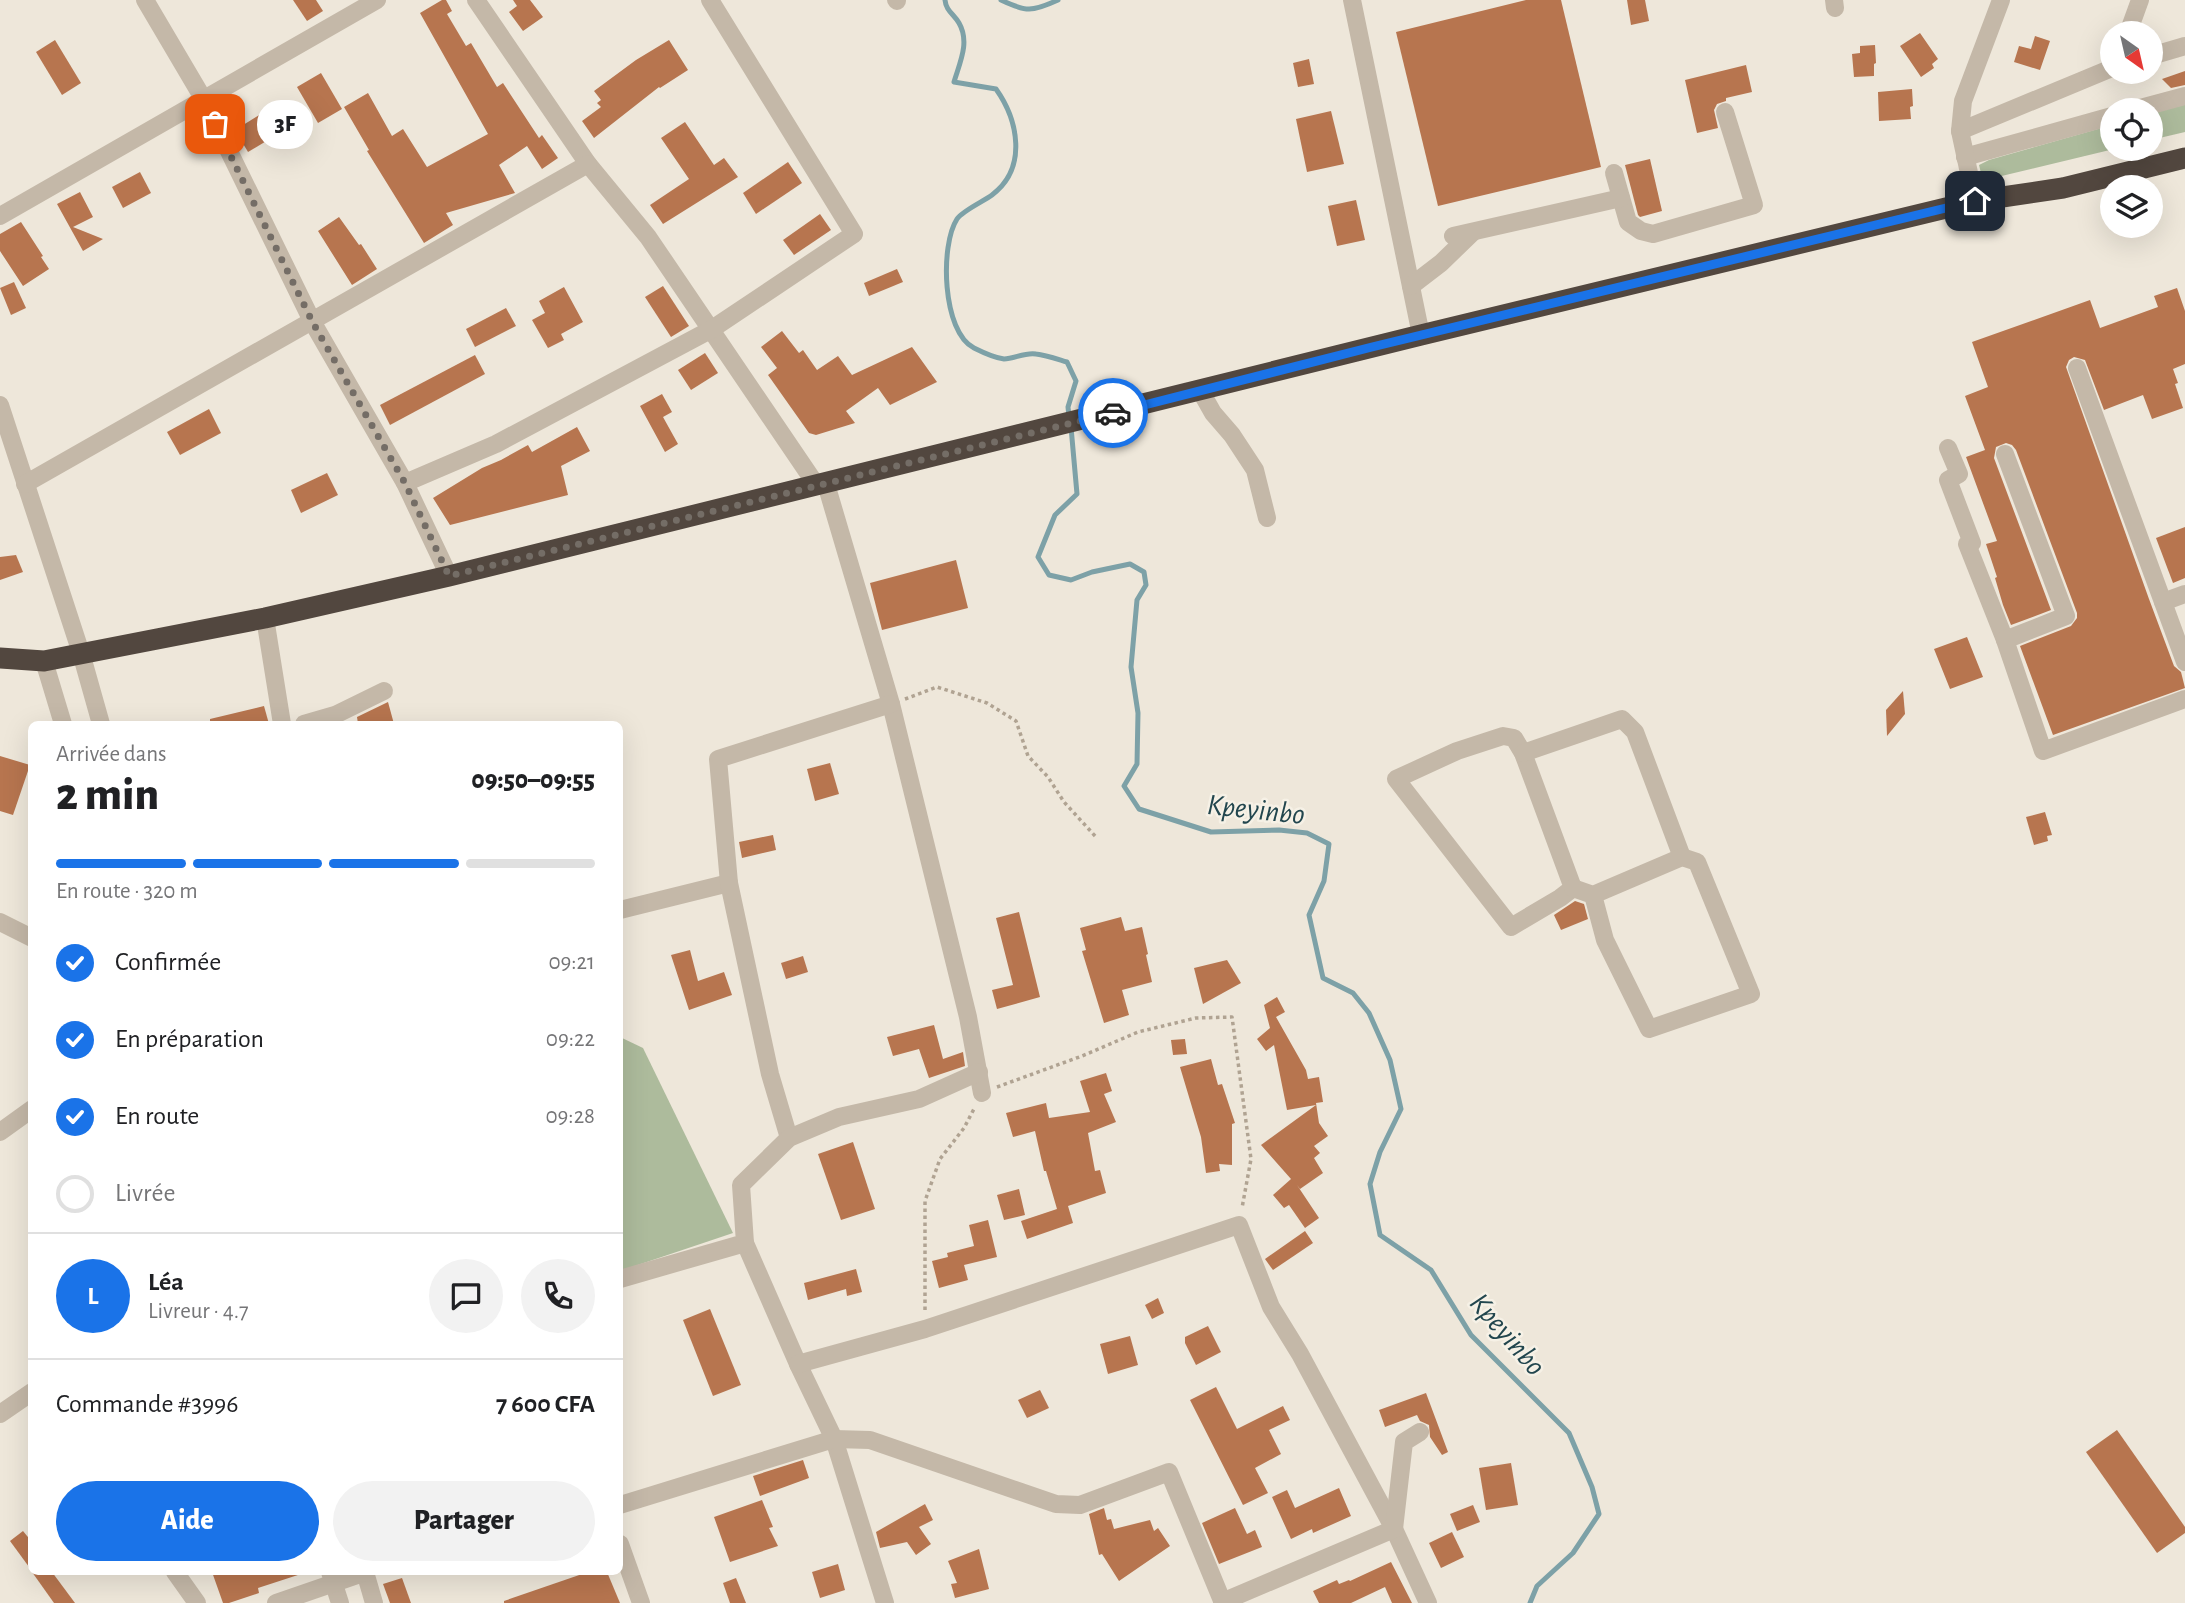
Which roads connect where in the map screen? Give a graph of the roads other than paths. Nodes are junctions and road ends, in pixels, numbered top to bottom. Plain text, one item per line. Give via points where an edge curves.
1 (145, 0) edge
2 (377, 0) edge
3 (476, 0) edge
4 (710, 0) edge
5 (1352, 0) edge
6 (2001, 0) edge
7 (2140, 0) edge
8 (2132, 21) edge
9 (2185, 46) edge
10 (2163, 52) edge
11 (2100, 73) edge
12 (2185, 96) edge
13 (204, 100) junction
14 (2163, 102) edge
15 (1725, 112) dead end
16 (2100, 119) edge
17 (1960, 131) junction
18 (1965, 157) junction
19 (2185, 158) edge
20 (588, 164) junction
21 (1614, 173) dead end
22 (1621, 198) junction
23 (1975, 201) junction
24 (0, 216) edge
25 (1473, 232) junction
26 (1453, 236) dead end
27 (1411, 286) junction
28 (313, 323) junction
29 (712, 329) junction
30 (1421, 335) junction
31 (2077, 368) dead end
32 (1200, 390) junction
33 (0, 405) edge
34 (1948, 448) dead end
35 (2005, 454) dead end
36 (405, 483) junction
37 (25, 484) junction
38 (821, 485) junction
39 (1267, 518) dead end
40 (449, 576) junction
41 (2185, 594) edge
42 (2163, 602) junction
43 (265, 618) junction
44 (2005, 640) junction
45 (81, 653) junction
46 (0, 658) edge
47 (44, 661) junction
48 (2185, 662) edge
49 (384, 691) dead end
50 (2185, 699) edge
51 (891, 704) junction
52 (62, 721) edge
53 (100, 721) edge
54 (281, 721) edge
55 (314, 721) edge
56 (1523, 753) junction
57 (1682, 857) junction
58 (729, 883) junction
59 (1573, 888) junction
60 (1592, 895) junction
61 (623, 908) edge
62 (0, 922) edge
63 (28, 936) edge
64 (979, 1072) junction
65 (982, 1093) road end
66 (28, 1112) edge
67 (0, 1132) edge
68 (789, 1138) junction
69 (745, 1243) junction
70 (623, 1278) edge
71 (798, 1364) junction
72 (28, 1395) edge
73 (0, 1414) edge
74 (1420, 1432) dead end
75 (834, 1439) junction
76 (623, 1504) edge
77 (1394, 1529) junction
78 (623, 1552) edge
79 (177, 1575) edge
80 (366, 1575) edge
81 (332, 1577) edge
82 (1223, 1602) edge
83 (197, 1603) edge
84 (276, 1603) edge
85 (340, 1603) edge
86 (374, 1603) edge
87 (641, 1603) edge
88 (885, 1603) edge
89 (1428, 1603) edge

1 - 13 street
2 - 13 street
3 - 20 street
4 - 29 street via 854,234
5 - 27 street
6 - 17 street via 1963,101
7 - 8 street
9 - 10 street
11 - 17 street
12 - 14 street
13 - 24 street
13 - 28 street
15 - 22 street via 1754,205 1653,234 1628,222
16 - 18 street
17 - 18 street
18 - 23 street
19 - 23 highway via 2063,188
20 - 28 street
20 - 29 street via 648,236
21 - 22 street
22 - 25 street
23 - 30 highway
25 - 26 street
25 - 27 street
27 - 30 street
28 - 36 street
28 - 37 street
29 - 36 street via 496,444
29 - 38 street
30 - 32 highway
31 - 42 street
32 - 38 highway
32 - 39 street via 1255,470
33 - 37 street
34 - 44 street via 1959,474 1948,480 1972,543 1967,544
35 - 44 street via 2066,617
36 - 40 street
37 - 45 street
38 - 40 highway
38 - 51 street
40 - 43 highway
41 - 42 street
42 - 48 street
43 - 45 highway
43 - 54 street
44 - 50 street via 2043,751
45 - 47 highway
45 - 53 street
46 - 47 highway
47 - 52 street
49 - 55 street
51 - 58 street via 718,759
51 - 64 street
56 - 57 street via 1622,719 1635,733
56 - 59 street
56 - 59 street via 1514,738 1503,736 1396,779 1511,927
57 - 60 street
57 - 60 street via 1698,862 1751,994 1649,1029 1605,940
58 - 61 street
58 - 68 street via 770,1074
59 - 60 street
62 - 63 street
64 - 65 street
64 - 68 street via 919,1099 839,1117
66 - 67 street
68 - 69 street via 741,1185
69 - 70 street
69 - 71 street
71 - 75 street
71 - 77 street via 925,1329 1239,1224 1272,1307
72 - 73 street
74 - 77 street via 1404,1442
75 - 76 street
75 - 82 street via 870,1440 1056,1503 1080,1504 1169,1472
75 - 88 street
77 - 82 street
77 - 89 street
78 - 87 street
79 - 83 street
80 - 86 street
81 - 84 street
81 - 85 street

